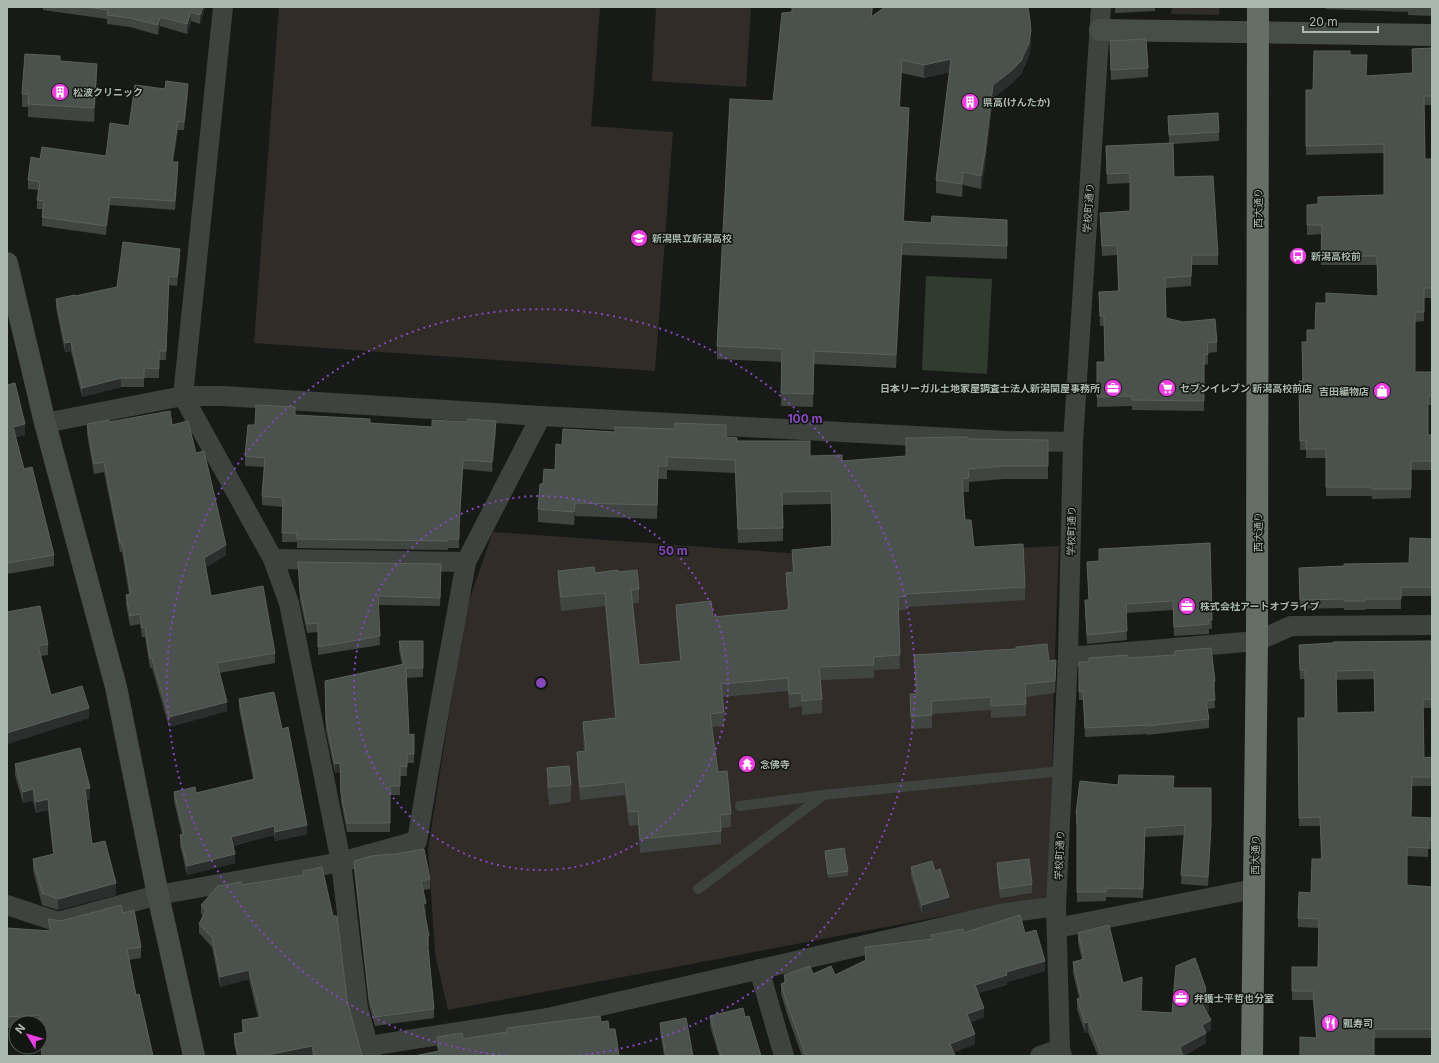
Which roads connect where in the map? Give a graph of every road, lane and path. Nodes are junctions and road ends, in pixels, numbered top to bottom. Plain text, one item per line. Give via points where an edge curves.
1 (223, 7) edge
2 (1100, 7) edge
3 (1258, 7) edge
4 (1100, 30) junction
5 (1258, 31) junction
6 (1432, 35) edge
7 (7, 263) edge
8 (183, 396) junction
9 (541, 416) junction
10 (45, 423) junction
11 (1073, 442) junction
12 (273, 559) junction
13 (466, 562) junction
14 (1432, 625) edge
15 (1257, 641) junction
16 (1068, 657) junction
17 (1062, 771) junction
18 (823, 796) junction
19 (740, 806) dead end
20 (341, 862) junction
21 (698, 889) dead end
22 (1254, 889) junction
23 (158, 895) junction
24 (7, 905) edge
25 (1056, 906) junction
26 (1057, 928) junction
27 (759, 970) junction
28 (370, 1051) edge
29 (1061, 1052) edge
30 (194, 1056) edge
31 (784, 1056) edge
32 (1040, 1056) edge
33 (1252, 1056) edge

1 - 8 street
2 - 4 street, 学校町通り
3 - 5 highway, 西大通り
4 - 5 street
4 - 11 street, 学校町通り
5 - 6 street
5 - 15 highway, 西大通り
7 - 10 street
8 - 9 street via 223,396
8 - 10 street
8 - 12 street
9 - 11 street via 1008,441
9 - 13 street
10 - 23 street via 116,687
11 - 16 street, 学校町通り
12 - 13 street
12 - 20 street via 289,603
13 - 20 street via 417,842
14 - 15 street via 1291,626
15 - 16 street
15 - 22 highway, 西大通り
16 - 17 street, 学校町通り
17 - 18 lane
17 - 25 street, 学校町通り
18 - 19 lane
18 - 21 lane
20 - 23 street
20 - 28 street via 358,1008
22 - 26 street
22 - 33 highway, 西大通り
23 - 24 street via 58,922
23 - 30 street
25 - 26 street, 学校町通り
25 - 27 street via 1000,914
26 - 29 street, 学校町通り
27 - 28 street via 548,1018
27 - 31 street
29 - 32 street

